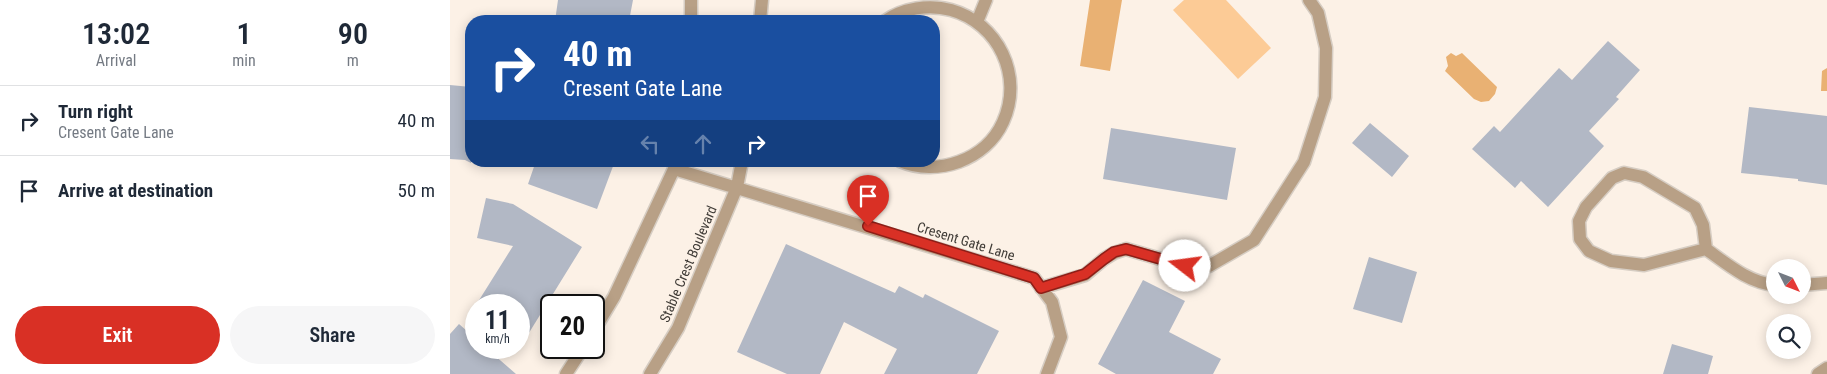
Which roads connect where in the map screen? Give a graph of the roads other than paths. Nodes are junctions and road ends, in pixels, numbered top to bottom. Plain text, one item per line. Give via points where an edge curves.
1 (691, 0) edge
2 (762, 0) edge
3 (986, 0) edge
4 (1310, 0) edge
5 (691, 15) edge
6 (761, 15) edge
7 (897, 15) edge
8 (977, 22) junction
9 (940, 166) edge
10 (674, 167) edge
11 (681, 167) edge
12 (741, 167) edge
13 (737, 187) junction
14 (1706, 249) junction
15 (1827, 283) edge
16 (1766, 284) edge
17 (1811, 284) edge
18 (1041, 288) junction
19 (605, 312) edge
20 (576, 359) edge
21 (1827, 368) edge
22 (566, 374) edge
23 (650, 374) edge
24 (1047, 374) edge
25 (1818, 374) edge

1 - 5 street
2 - 6 street
3 - 8 street
4 - 18 street via 1318,13 1326,48 1325,97 1304,162 1254,240 1209,266 1185,266 1126,249 1114,252 1085,274
7 - 8 street via 925,7 943,8
8 - 9 street via 1002,49 1011,86 1008,105 1003,122 979,151 962,161
10 - 19 street
11 - 13 street, Cresent Gate Lane
12 - 13 street, Stable Crest Boulevard
13 - 18 street, Cresent Gate Lane via 1034,278
13 - 23 street, Stable Crest Boulevard via 678,328
14 - 14 street via 1703,225 1695,208 1643,177 1624,173 1612,178 1586,207 1579,221 1580,239 1589,251 1611,261 1644,265
14 - 16 street via 1741,273
15 - 17 street
18 - 24 street, Cresent Gate Lane via 1052,302 1061,337
20 - 22 street
21 - 25 street

